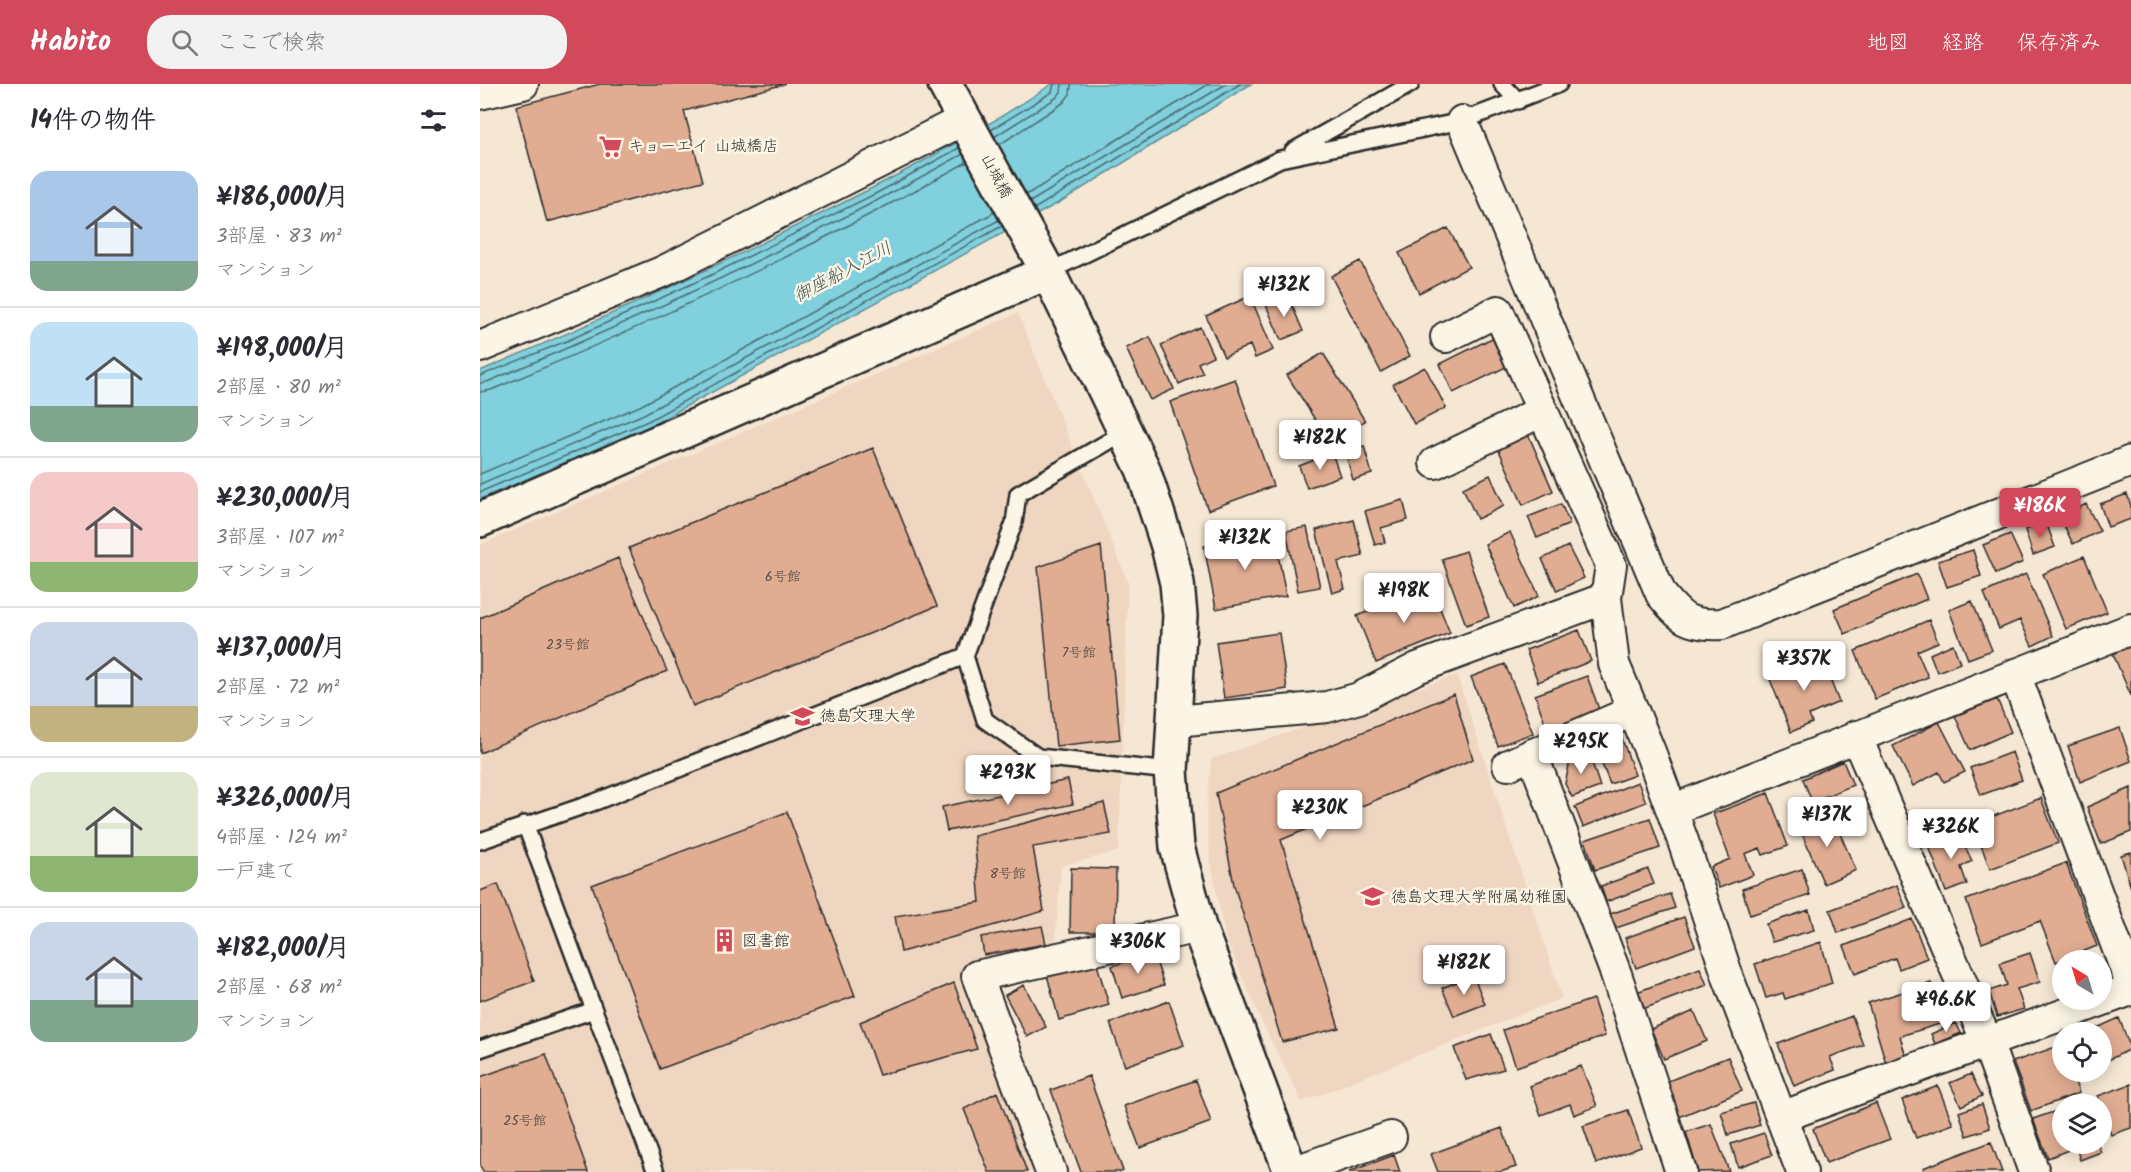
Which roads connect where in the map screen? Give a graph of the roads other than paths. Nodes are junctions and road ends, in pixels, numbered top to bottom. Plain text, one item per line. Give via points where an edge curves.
1 (523, 84) edge
2 (945, 84) edge
3 (1411, 84) edge
4 (1502, 84) edge
5 (1559, 84) edge
6 (480, 94) edge
7 (1518, 101) junction
8 (1462, 122) junction
9 (967, 123) junction
10 (1280, 159) junction
11 (1048, 272) junction
12 (1446, 337) dead end
13 (480, 347) edge
14 (1542, 411) junction
15 (1125, 432) junction
16 (2131, 461) edge
17 (1435, 463) dead end
18 (480, 520) edge
19 (1606, 598) junction
20 (2131, 629) edge
21 (965, 656) junction
22 (2015, 674) junction
23 (1633, 711) junction
24 (1175, 721) junction
25 (1856, 736) junction
26 (1171, 771) junction
27 (1672, 810) junction
28 (525, 824) junction
29 (480, 840) edge
30 (1199, 927) junction
31 (2131, 984) edge
32 (2131, 990) edge
33 (594, 1010) junction
34 (1987, 1042) junction
35 (480, 1049) edge
36 (1781, 1117) junction
37 (1391, 1137) dead end
38 (1284, 1170) edge
39 (656, 1172) edge
40 (1051, 1172) edge
41 (1681, 1172) edge
42 (1802, 1172) edge
43 (2034, 1172) edge

1 - 6 street
2 - 9 street, 山城橋
3 - 10 lane
4 - 7 lane
5 - 7 lane
7 - 8 lane
8 - 10 lane
8 - 16 street via 1661,594 1677,615 1695,623 1722,624
9 - 11 street, 山城橋
9 - 13 street via 663,271
10 - 11 lane
11 - 15 street, 山城橋
11 - 18 street
12 - 14 street via 1498,311
14 - 17 street
14 - 19 street via 1611,565
15 - 21 lane via 1018,494 1014,523
15 - 24 street, 山城橋 via 1154,500 1177,584 1180,616
19 - 23 street via 1614,664
19 - 24 street via 1417,668 1359,698 1327,707
20 - 22 street
21 - 26 lane via 985,720 1038,757
21 - 28 lane via 595,802
22 - 25 street
22 - 31 street
23 - 27 street
23 - 41 street via 1520,760 1616,974
24 - 26 street, 山城橋
25 - 27 street
25 - 34 street
26 - 30 street, 山城橋 via 1177,847
27 - 36 street via 1729,980
28 - 29 lane
28 - 33 lane
30 - 38 street, 山城橋
30 - 40 street via 977,976
32 - 34 street
33 - 35 lane
33 - 39 lane
34 - 36 street
34 - 43 street
36 - 42 street
37 - 38 street

